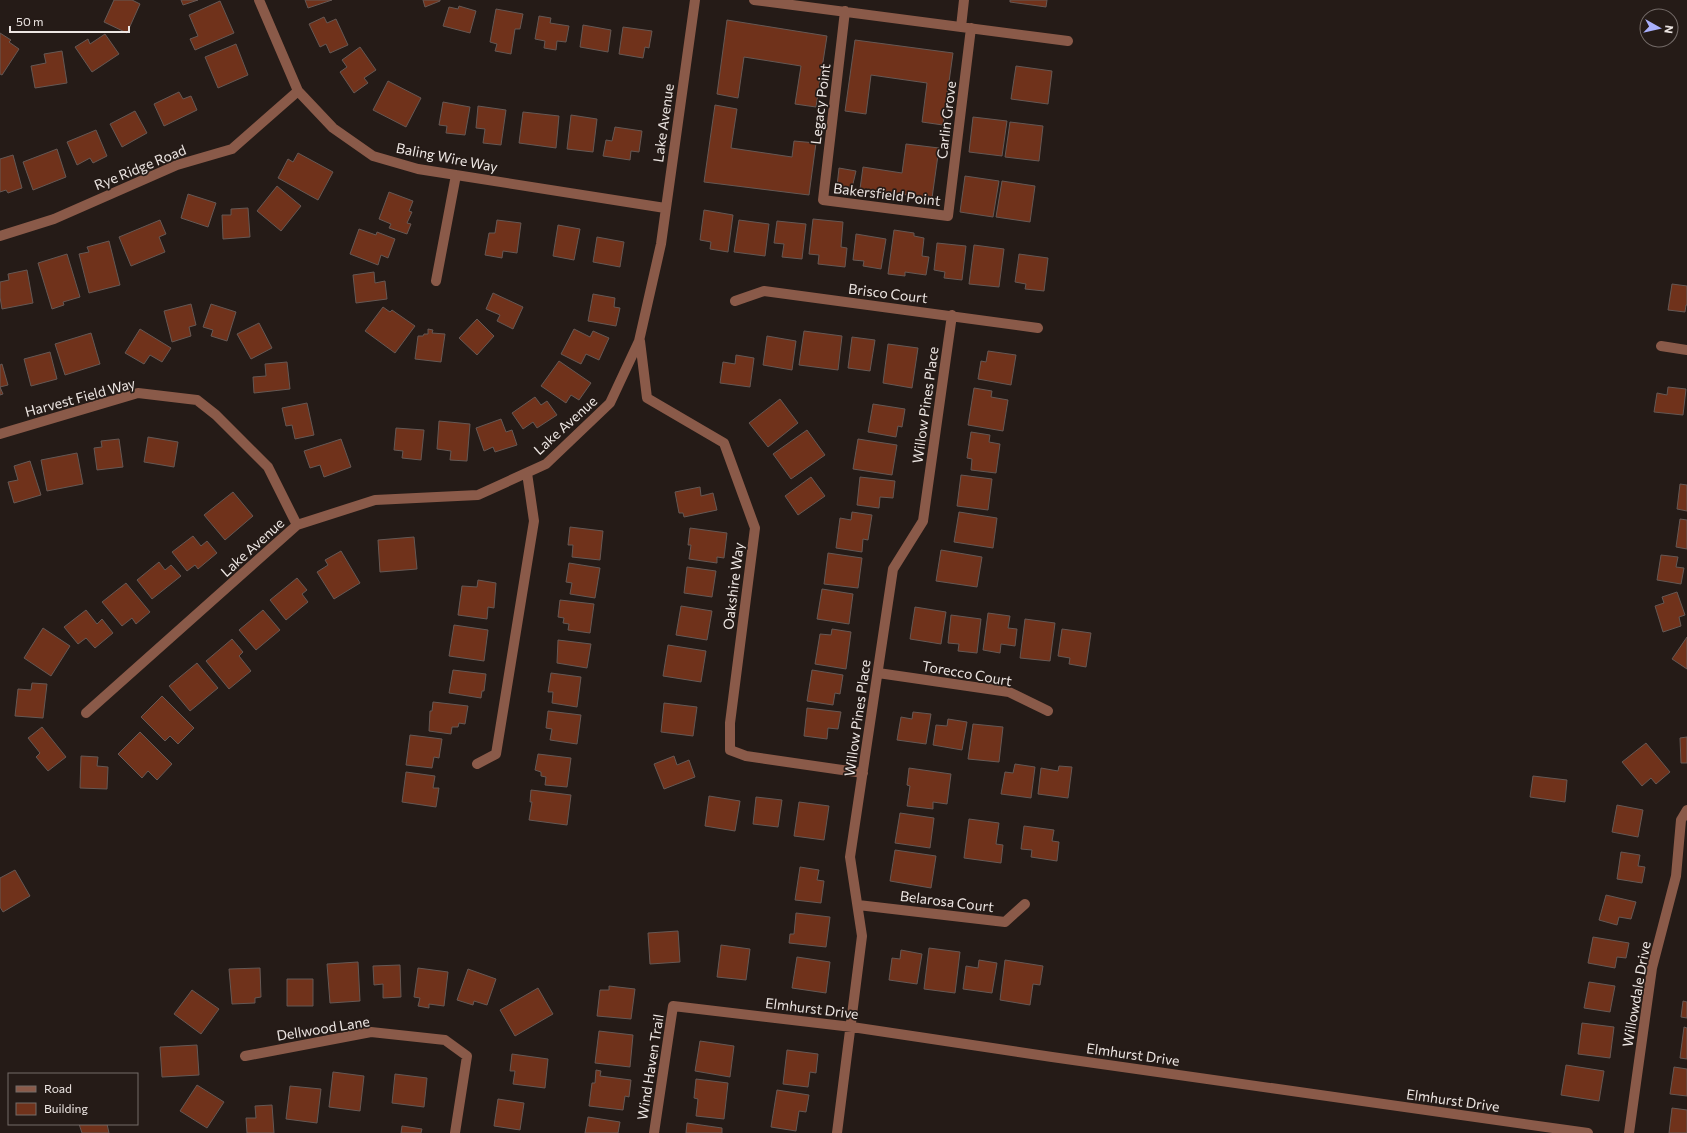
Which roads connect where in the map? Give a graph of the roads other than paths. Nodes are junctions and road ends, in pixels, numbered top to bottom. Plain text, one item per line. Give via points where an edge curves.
1 (259, 0) edge
2 (695, 0) edge
3 (754, 0) edge
4 (964, 0) edge
5 (845, 11) junction
6 (966, 28) junction
7 (1068, 41) dead end
8 (298, 91) junction
9 (456, 175) junction
10 (823, 200) joint
11 (665, 208) junction
12 (948, 216) joint
13 (0, 236) edge
14 (436, 281) dead end
15 (735, 301) dead end
16 (952, 315) junction
17 (1038, 328) dead end
18 (640, 341) junction
19 (1661, 346) dead end
20 (1687, 350) edge
21 (0, 434) edge
22 (527, 473) junction
23 (298, 525) junction
24 (878, 673) junction
25 (1048, 711) dead end
26 (86, 713) dead end
27 (477, 764) dead end
28 (863, 773) junction
29 (1687, 810) edge
30 (1025, 904) dead end
31 (858, 905) junction
32 (673, 1006) joint
33 (852, 1027) junction
34 (245, 1056) dead end
35 (454, 1133) edge
36 (654, 1133) edge
37 (837, 1133) edge
38 (1588, 1133) edge
39 (1629, 1133) edge

1 - 8 street, Baling Wire Way
2 - 11 street, Lake Avenue
3 - 5 street
4 - 6 street, Carlin Grove
5 - 6 street
5 - 10 street, Legacy Point
6 - 7 street
6 - 12 street, Carlin Grove
8 - 9 street, Baling Wire Way via 333,128 373,156 418,169
8 - 13 street, Rye Ridge Road via 232,149 177,165 54,219
9 - 11 street, Baling Wire Way
9 - 14 street
10 - 12 street, Bakersfield Point
11 - 18 street, Lake Avenue via 661,244
15 - 16 street, Brisco Court via 764,291
16 - 17 street, Brisco Court
16 - 24 street, Willow Pines Place via 923,521 893,569
18 - 22 street, Lake Avenue via 610,403 546,464
18 - 28 street, Oakshire Way via 647,398 724,443 755,528 730,723 730,750 746,756
19 - 20 street
21 - 23 street, Harvest Field Way via 138,393 198,400 268,467
22 - 23 street, Lake Avenue via 478,495 375,500
22 - 27 street via 534,521 496,754
23 - 26 street, Lake Avenue
24 - 25 street, Torecco Court via 1009,692
24 - 28 street, Willow Pines Place
28 - 31 street, Willow Pines Place via 850,856
29 - 39 street, Willowdale Drive via 1681,820 1676,876 1652,968
30 - 31 street, Belarosa Court via 1006,922
31 - 33 street, Willow Pines Place via 862,936
32 - 33 street, Elmhurst Drive
32 - 36 street, Wind Haven Trail
33 - 37 street, Willow Pines Place
33 - 38 street, Elmhurst Drive
34 - 35 street, Dellwood Lane via 371,1032 445,1040 466,1056

